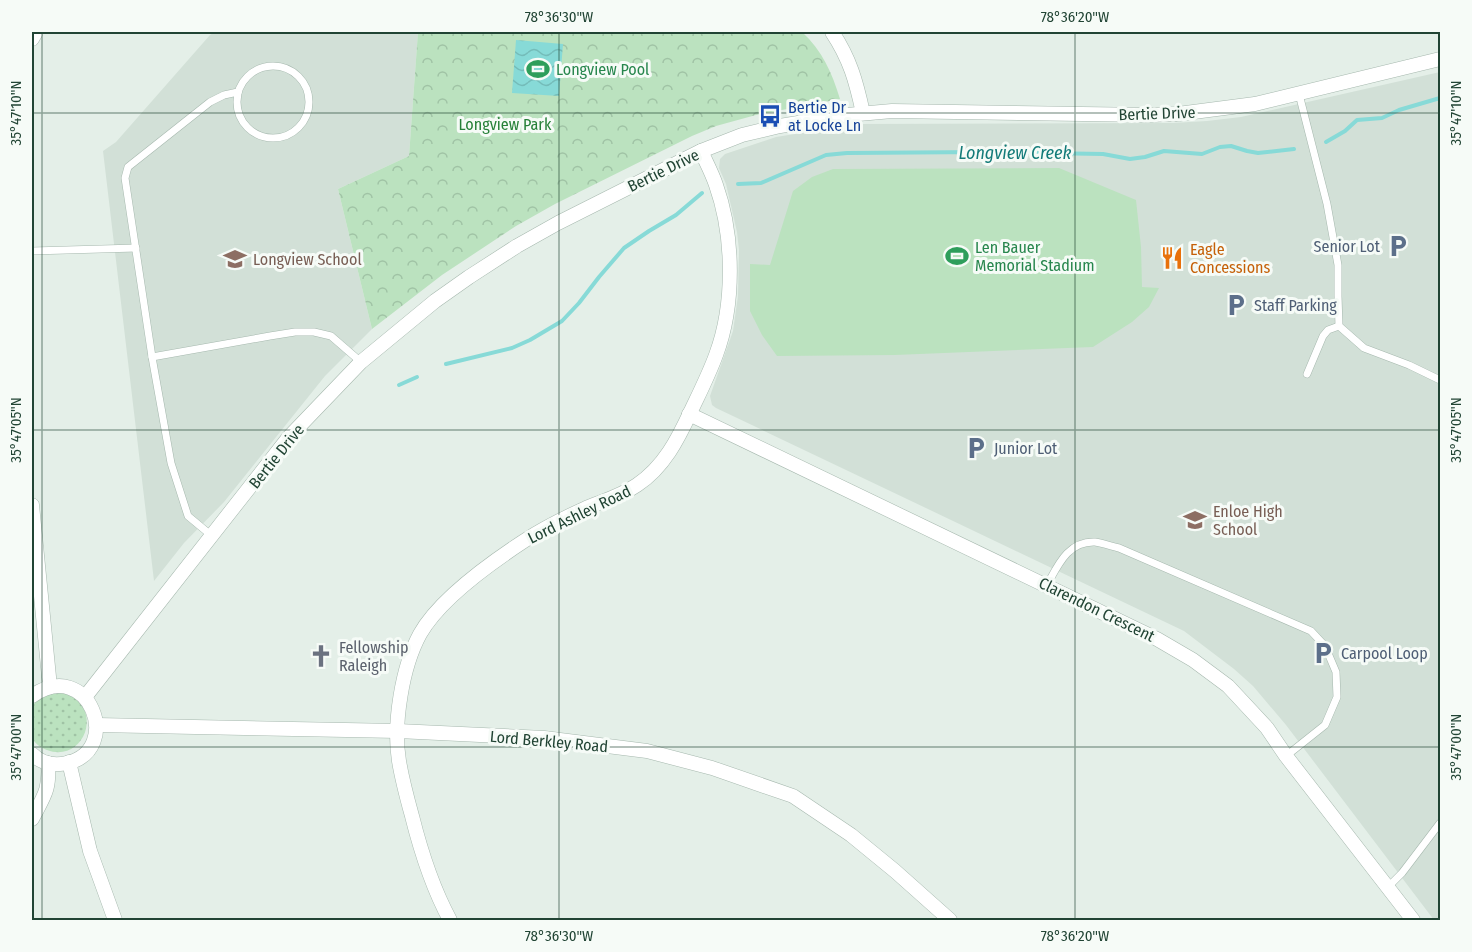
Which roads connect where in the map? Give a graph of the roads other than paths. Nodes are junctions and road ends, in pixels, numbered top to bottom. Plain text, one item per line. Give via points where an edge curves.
1 (36, 32) edge
2 (832, 32) edge
3 (32, 39) edge
4 (1440, 59) edge
5 (238, 92) junction
6 (1299, 94) junction
7 (862, 113) junction
8 (701, 151) junction
9 (136, 248) junction
10 (32, 251) edge
11 (1340, 326) junction
12 (152, 357) junction
13 (361, 362) junction
14 (1307, 375) dead end
15 (1440, 380) edge
16 (689, 414) junction
17 (32, 505) edge
18 (212, 536) junction
19 (1047, 585) junction
20 (50, 687) junction
21 (32, 696) edge
22 (85, 697) junction
23 (97, 725) junction
24 (398, 731) junction
25 (32, 754) edge
26 (1286, 756) junction
27 (69, 762) junction
28 (48, 763) junction
29 (32, 819) edge
30 (1440, 823) edge
31 (1388, 887) junction
32 (115, 921) edge
33 (450, 921) edge
34 (950, 921) edge
35 (1413, 921) edge

1 - 3 street
2 - 7 street via 855,77
4 - 6 street, Bertie Drive
5 - 5 lane via 239,116 255,134 279,138 300,127 306,117 309,105 304,83 285,68 274,66 251,73
5 - 9 lane via 210,102 128,167 125,178
6 - 7 street, Bertie Drive via 1158,115
6 - 11 lane via 1338,265
7 - 8 street, Bertie Drive via 780,126
8 - 13 street, Bertie Drive via 517,246 435,301
8 - 16 street, Lord Ashley Road via 717,186 727,235 730,281 717,354
9 - 10 lane
9 - 12 lane
11 - 14 lane via 1323,336
11 - 15 lane via 1364,348
12 - 13 lane via 314,332 331,336
12 - 18 lane via 171,464 188,516
13 - 18 street, Bertie Drive via 289,437
16 - 19 street, Clarendon Crescent
16 - 24 street, Lord Ashley Road via 672,448 637,485 547,527 491,564 442,605 421,632 407,663
17 - 20 street
18 - 22 street, Bertie Drive
19 - 26 street, Clarendon Crescent via 1193,660 1228,686 1267,728
19 - 26 lane via 1066,554 1077,546 1095,542 1119,548 1311,631 1325,646 1336,672 1337,697 1325,725
20 - 21 street
20 - 22 street via 63,686
22 - 23 street
23 - 24 street, Lord Berkley Road
23 - 27 street via 86,752
24 - 33 street, Lord Ashley Road via 399,760 422,855
24 - 34 street, Lord Berkley Road via 544,738 647,751 722,771 793,796 851,834
25 - 28 street
26 - 31 street, Clarendon Crescent
27 - 28 street
27 - 32 street via 90,851
28 - 29 street via 46,794
30 - 31 lane
31 - 35 street, Clarendon Crescent

